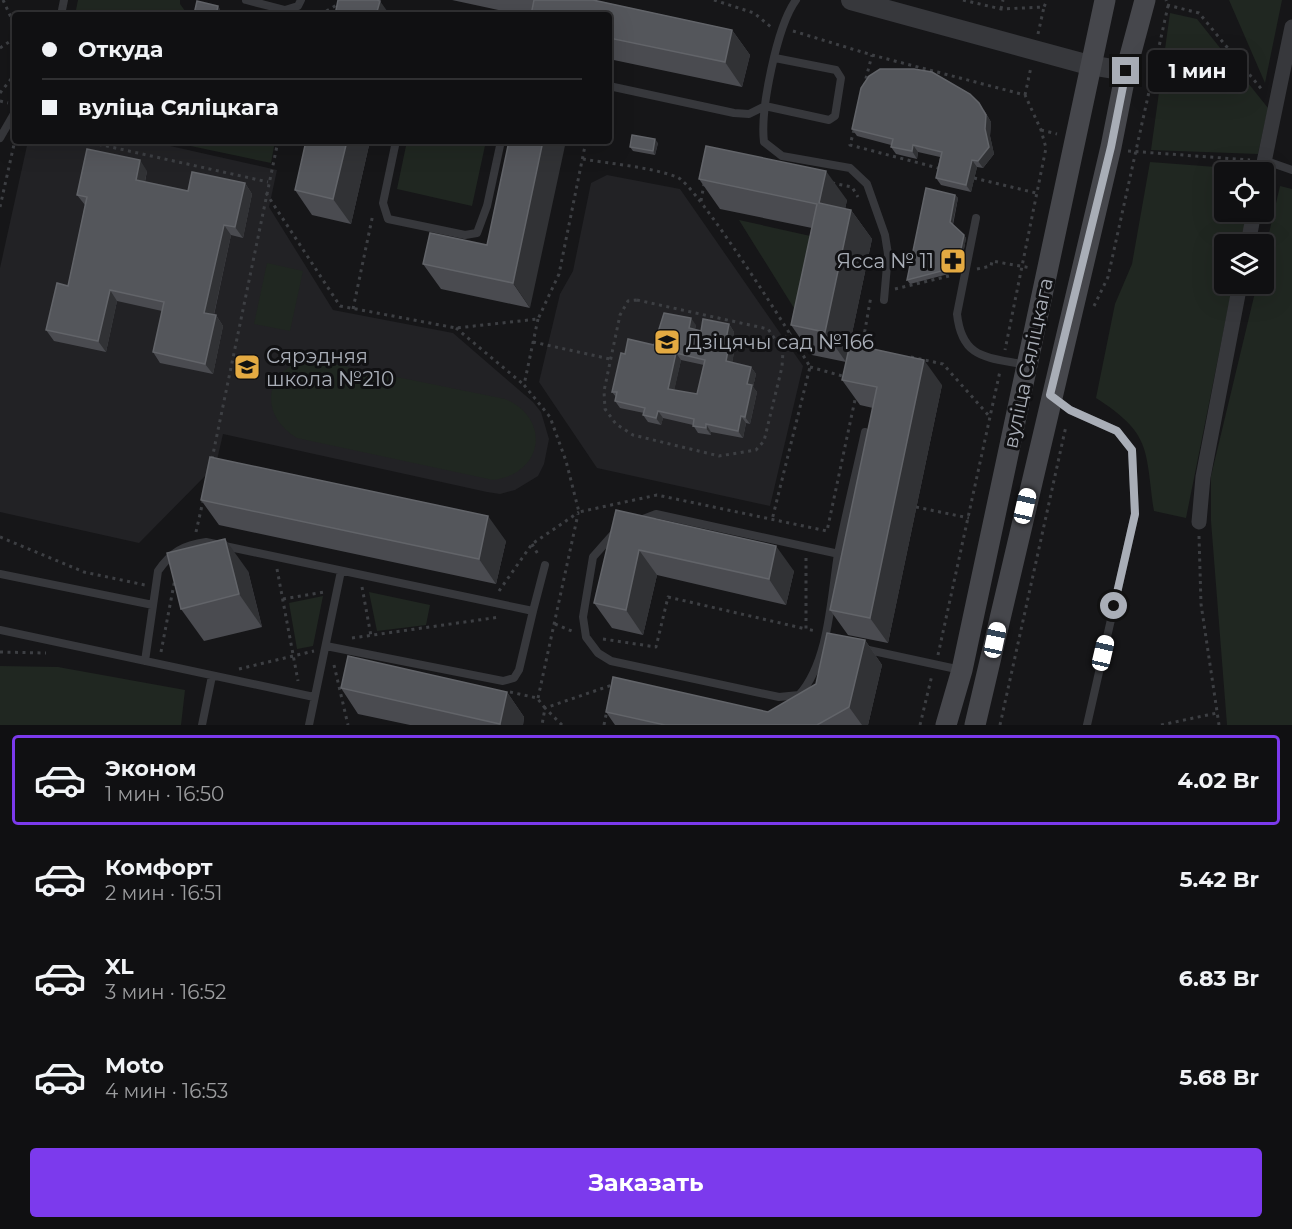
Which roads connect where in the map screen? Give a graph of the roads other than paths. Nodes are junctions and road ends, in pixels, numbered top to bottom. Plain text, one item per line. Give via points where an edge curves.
1 (246, 0) edge
2 (301, 0) edge
3 (796, 0) edge
4 (851, 0) edge
5 (1104, 0) edge
6 (1145, 0) edge
7 (1292, 27) edge
8 (775, 58) junction
9 (1089, 64) junction
10 (1126, 71) junction
11 (612, 87) edge
12 (765, 106) junction
13 (12, 117) edge
14 (0, 138) edge
15 (395, 144) edge
16 (500, 144) edge
17 (1264, 162) edge
18 (1274, 168) edge
19 (1292, 170) edge
20 (976, 218) dead end
21 (1238, 294) edge
22 (884, 296) road end
23 (1028, 365) junction
24 (1050, 395) junction
25 (865, 432) edge
26 (1199, 522) road end
27 (839, 554) junction
28 (545, 566) dead end
29 (341, 572) junction
30 (0, 574) edge
31 (153, 605) junction
32 (533, 610) junction
33 (0, 630) edge
34 (825, 636) junction
35 (836, 642) edge
36 (326, 646) junction
37 (858, 647) edge
38 (145, 661) junction
39 (962, 670) junction
40 (213, 676) junction
41 (315, 697) junction
42 (202, 725) edge
43 (309, 725) edge
44 (946, 725) edge
45 (975, 725) edge
46 (1087, 725) edge

1 - 2 lane via 285,10 298,6
3 - 8 lane
4 - 9 street
5 - 9 main road, вуліца Сяліцкага
6 - 10 main road, вуліца Сяліцкага
7 - 17 street
8 - 12 lane
8 - 12 lane via 836,70 841,78 838,109 829,120
9 - 10 street
9 - 23 main road, вуліца Сяліцкага
10 - 24 main road, вуліца Сяліцкага
11 - 12 lane via 734,113 749,114
12 - 22 lane via 764,142 782,156 850,168 867,184 888,254
13 - 14 lane
15 - 16 lane via 383,203 388,219 465,235 477,233
18 - 19 lane
20 - 23 lane via 957,314 963,342 982,356
21 - 26 street via 1203,477
23 - 39 main road, вуліца Сяліцкага
24 - 45 main road, вуліца Сяліцкага
24 - 46 lane via 1070,410 1117,431 1132,450 1135,514
25 - 27 lane
27 - 34 lane
27 - 34 lane via 656,514 618,529 593,557 583,616 586,637 598,653 611,661 779,697 799,695 807,687
28 - 32 lane
29 - 31 lane via 206,542 193,543 166,558 159,571
29 - 32 lane
29 - 36 lane
30 - 31 lane
31 - 38 lane
32 - 36 lane via 519,670 514,678 503,681
33 - 38 lane
34 - 35 lane
36 - 41 lane
37 - 39 lane
38 - 40 lane
39 - 44 main road, вуліца Сяліцкага
40 - 41 lane
40 - 42 lane
41 - 43 lane

